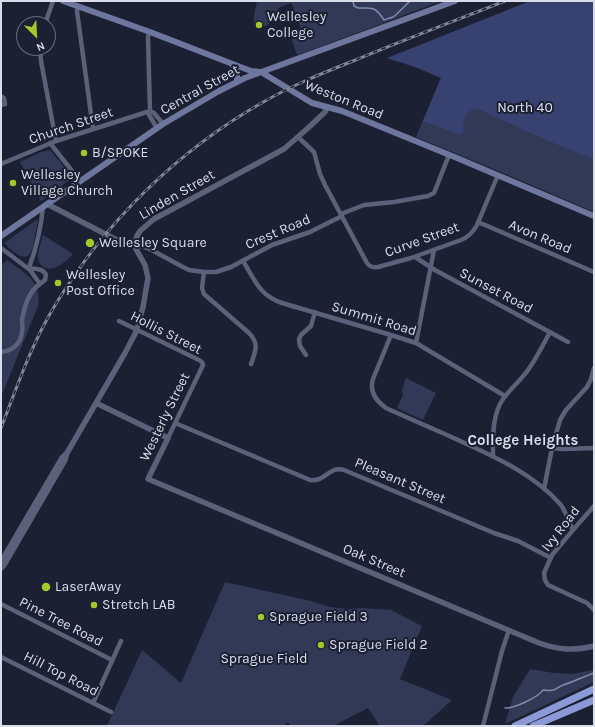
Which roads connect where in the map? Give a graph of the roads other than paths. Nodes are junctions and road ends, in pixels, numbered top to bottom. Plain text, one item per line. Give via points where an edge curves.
1 (53, 1) edge
2 (63, 1) edge
3 (455, 1) edge
4 (78, 6) junction
5 (48, 16) edge
6 (150, 32) junction
7 (41, 56) edge
8 (232, 64) junction
9 (261, 72) junction
10 (236, 82) junction
11 (1, 96) edge
12 (3, 104) edge
13 (327, 107) junction
14 (150, 112) junction
15 (163, 124) junction
16 (157, 128) junction
17 (93, 129) junction
18 (298, 137) junction
19 (57, 141) junction
20 (50, 143) junction
21 (57, 152) junction
22 (449, 155) junction
23 (1, 164) edge
24 (498, 175) junction
25 (80, 181) junction
26 (45, 206) junction
27 (342, 215) junction
28 (594, 216) edge
29 (478, 222) junction
30 (1, 236) edge
31 (135, 245) junction
32 (1, 248) edge
33 (434, 250) junction
34 (414, 257) junction
35 (243, 261) junction
36 (29, 268) junction
37 (431, 268) junction
38 (204, 272) junction
39 (594, 272) edge
40 (40, 284) junction
41 (315, 312) junction
42 (119, 321) dead end
43 (137, 329) junction
44 (550, 332) junction
45 (391, 335) junction
46 (568, 342) dead end
47 (416, 343) junction
48 (1, 352) edge
49 (306, 355) dead end
50 (251, 364) dead end
51 (203, 365) joint
52 (594, 368) edge
53 (592, 384) edge
54 (505, 396) junction
55 (96, 403) junction
56 (175, 423) junction
57 (168, 438) junction
58 (552, 448) junction
59 (594, 448) edge
60 (67, 453) junction
61 (493, 456) junction
62 (148, 479) joint
63 (544, 489) junction
64 (594, 506) edge
65 (573, 530) junction
66 (551, 558) junction
67 (1, 562) edge
68 (1, 568) edge
69 (1, 604) edge
70 (594, 610) edge
71 (509, 630) junction
72 (121, 641) dead end
73 (594, 646) edge
74 (1, 656) edge
75 (112, 660) junction
76 (594, 689) edge
77 (594, 700) edge
78 (93, 703) junction
79 (111, 712) dead end
80 (483, 726) edge
81 (515, 726) edge
82 (533, 726) edge

1 - 5 street
2 - 4 main road, Weston Road
3 - 9 main road, Central Street
4 - 6 main road, Weston Road
4 - 17 street
6 - 8 main road, Weston Road
6 - 14 street
7 - 19 street
8 - 9 main road, Weston Road
8 - 10 main road via 237,72
9 - 10 main road, Central Street
9 - 13 main road, Weston Road via 312,103
10 - 15 main road, Central Street
11 - 12 street via 4,98
13 - 18 street, Linden Street
13 - 22 main road, Weston Road
14 - 15 street
14 - 16 street via 149,116
14 - 17 street, Church Street
15 - 16 main road, Central Street
16 - 25 main road, Central Street
17 - 19 street, Church Street
18 - 27 street, Curve Street via 314,152 321,175
18 - 31 street, Linden Street via 279,152 154,219 139,233
19 - 20 street, Church Street
19 - 21 street
20 - 21 street
20 - 23 street, Church Street
21 - 25 street
22 - 24 main road, Weston Road
22 - 27 street, Crest Road via 436,190 431,195 364,205
24 - 28 main road, Weston Road
24 - 29 street, Curve Street
25 - 26 main road, Central Street
26 - 30 main road, Central Street
26 - 31 street, Crest Road via 124,243
26 - 36 street
27 - 34 street, Curve Street via 370,267 377,268
27 - 35 street, Crest Road via 310,232 272,245
29 - 33 street, Curve Street via 466,238
29 - 39 street, Avon Road
31 - 38 street, Crest Road via 148,248 186,269
31 - 43 street via 145,264 148,278
32 - 36 street
33 - 34 street, Curve Street
33 - 37 street
34 - 37 street, Sunset Road
35 - 38 street, Crest Road via 223,270
35 - 41 street, Summit Road via 257,285 268,296
36 - 40 street
36 - 40 street via 45,272 46,276
37 - 44 street, Sunset Road
37 - 47 street
38 - 50 street via 204,294 254,340 256,349
40 - 48 street via 33,289 27,303 20,341 12,349
41 - 45 street, Summit Road
41 - 49 street via 311,326 299,339
42 - 43 street, Hollis Street
43 - 51 street, Hollis Street via 199,360
43 - 55 street
44 - 46 street, Sunset Road
44 - 54 street via 528,371
45 - 47 street, Summit Road
45 - 61 street via 372,382 376,399 386,408
47 - 54 street, Summit Road
51 - 56 street, Westerly Street
52 - 53 street
53 - 58 street via 562,416
54 - 61 street via 500,403 494,424
55 - 57 street
55 - 60 street
56 - 57 street, Westerly Street
56 - 66 street, Pleasant Street via 310,480 322,478 333,470 344,470 518,541
57 - 62 street, Westerly Street
58 - 59 street
58 - 63 street
60 - 67 street
60 - 68 street
61 - 63 street
62 - 71 street, Oak Street
63 - 65 street via 562,506
64 - 65 street, Ivy Road
65 - 66 street, Ivy Road
66 - 70 street, Ivy Road via 544,573 547,584 587,603
69 - 75 street, Pine Tree Road
71 - 73 street, Oak Street via 555,648 575,649
71 - 80 street
72 - 75 street
74 - 78 street, Hill Top Road
75 - 78 street
76 - 81 highway
77 - 82 highway
78 - 79 street, Hill Top Road

